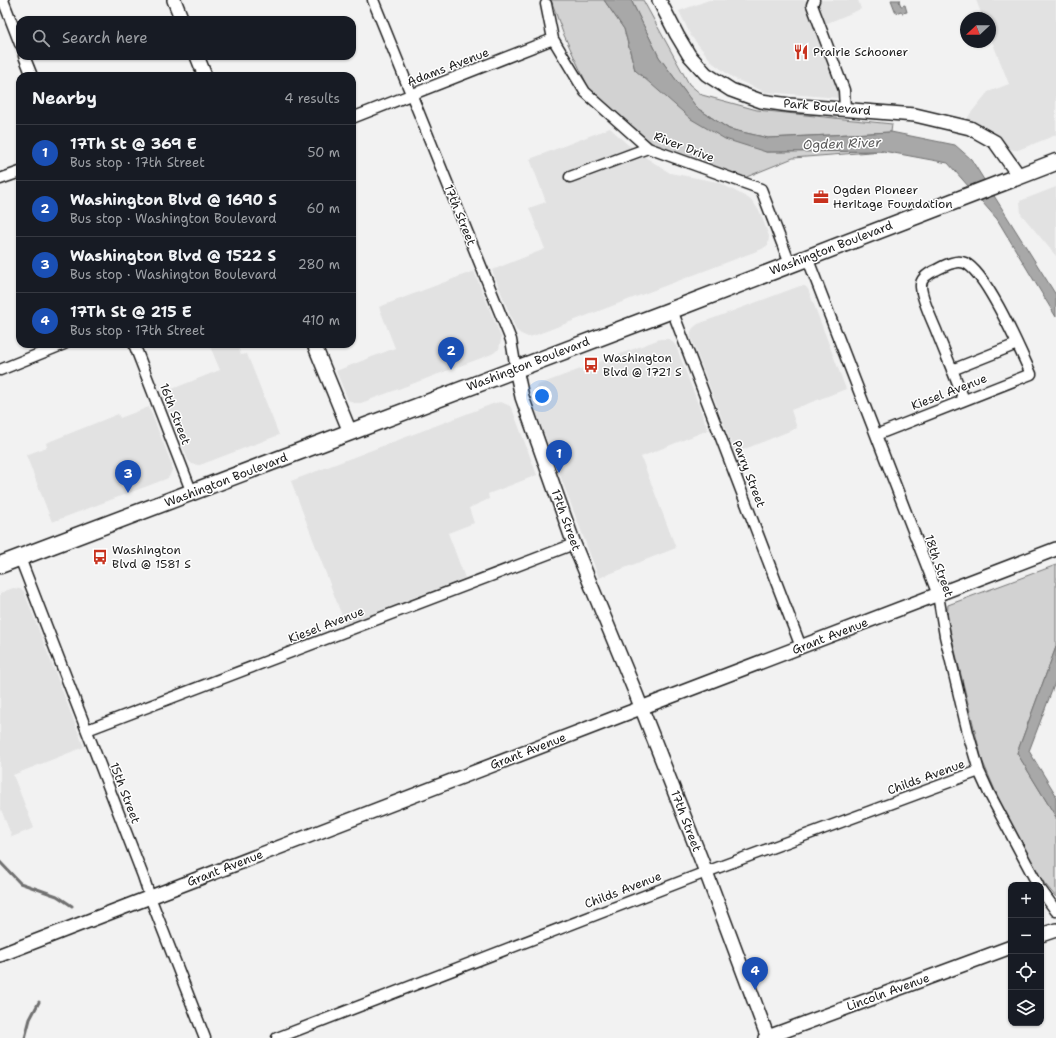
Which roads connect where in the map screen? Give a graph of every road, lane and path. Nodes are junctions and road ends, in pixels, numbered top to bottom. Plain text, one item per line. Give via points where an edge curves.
1 (3, 0) edge
2 (174, 0) edge
3 (373, 0) edge
4 (660, 0) edge
5 (814, 0) edge
6 (546, 4) dead end
7 (180, 16) edge
8 (16, 34) edge
9 (553, 40) junction
10 (26, 60) edge
11 (199, 60) edge
12 (30, 72) edge
13 (203, 72) edge
14 (411, 95) junction
15 (845, 109) junction
16 (356, 116) edge
17 (648, 148) junction
18 (1056, 162) edge
19 (16, 173) edge
20 (570, 177) dead end
21 (1013, 178) junction
22 (0, 179) edge
23 (807, 257) junction
24 (790, 264) junction
25 (672, 310) junction
26 (1017, 344) junction
27 (54, 348) edge
28 (136, 348) edge
29 (316, 348) edge
30 (516, 369) junction
31 (0, 370) edge
32 (952, 370) junction
33 (964, 400) junction
34 (350, 432) junction
35 (876, 434) junction
36 (192, 493) junction
37 (574, 544) junction
38 (1056, 549) edge
39 (20, 558) junction
40 (0, 565) edge
41 (938, 595) junction
42 (801, 647) junction
43 (641, 708) junction
44 (87, 730) junction
45 (979, 771) junction
46 (706, 872) junction
47 (1036, 882) edge
48 (1044, 894) edge
49 (150, 897) junction
50 (1056, 911) edge
51 (1056, 930) edge
52 (1044, 934) edge
53 (1008, 947) edge
54 (0, 955) edge
55 (205, 1038) edge
56 (277, 1038) edge
57 (767, 1038) edge

1 - 8 street
2 - 7 street
3 - 14 street, 17th Street
4 - 15 street, Park Boulevard via 689,55 706,74 731,90 761,101
5 - 15 street via 812,5 844,90
6 - 9 street, River Drive
9 - 14 street, Adams Avenue
9 - 17 street, River Drive via 586,92
10 - 12 street
11 - 13 street
14 - 16 street, Adams Avenue
14 - 30 street, 17th Street via 511,340
15 - 21 street, Park Boulevard via 915,115 970,128 995,142
17 - 20 street
17 - 24 street, River Drive via 761,189
18 - 21 main road, Washington Boulevard
19 - 22 street
21 - 23 main road, Washington Boulevard
23 - 24 main road, Washington Boulevard
23 - 35 street, 18th Street
24 - 25 main road, Washington Boulevard
25 - 30 main road, Washington Boulevard
25 - 42 street, Parry Street
26 - 32 street
26 - 32 street via 976,271 959,262 936,270 927,274 921,287
26 - 33 street, Kiesel Avenue via 1031,374
27 - 31 street
28 - 36 street, 16th Street
29 - 34 street
30 - 34 main road, Washington Boulevard
30 - 37 street, 17th Street via 522,397
32 - 33 street
33 - 35 street, Kiesel Avenue
34 - 36 main road, Washington Boulevard
35 - 41 street, 18th Street
36 - 39 main road, Washington Boulevard
37 - 43 street, 17th Street
37 - 44 street, Kiesel Avenue
38 - 41 street, Grant Avenue
39 - 40 main road, Washington Boulevard
39 - 44 street, 15th Street
41 - 42 street, Grant Avenue
41 - 45 street, 18th Street via 945,636
42 - 43 street, Grant Avenue
43 - 46 street, 17th Street
43 - 49 street, Grant Avenue
44 - 49 street, 15th Street
45 - 46 street, Childs Avenue
45 - 47 street, 18th Street
46 - 56 street, Childs Avenue
46 - 57 street, 17th Street
48 - 50 street
49 - 54 street, Grant Avenue
49 - 55 street, 15th Street
51 - 52 street
53 - 57 street, Lincoln Avenue

